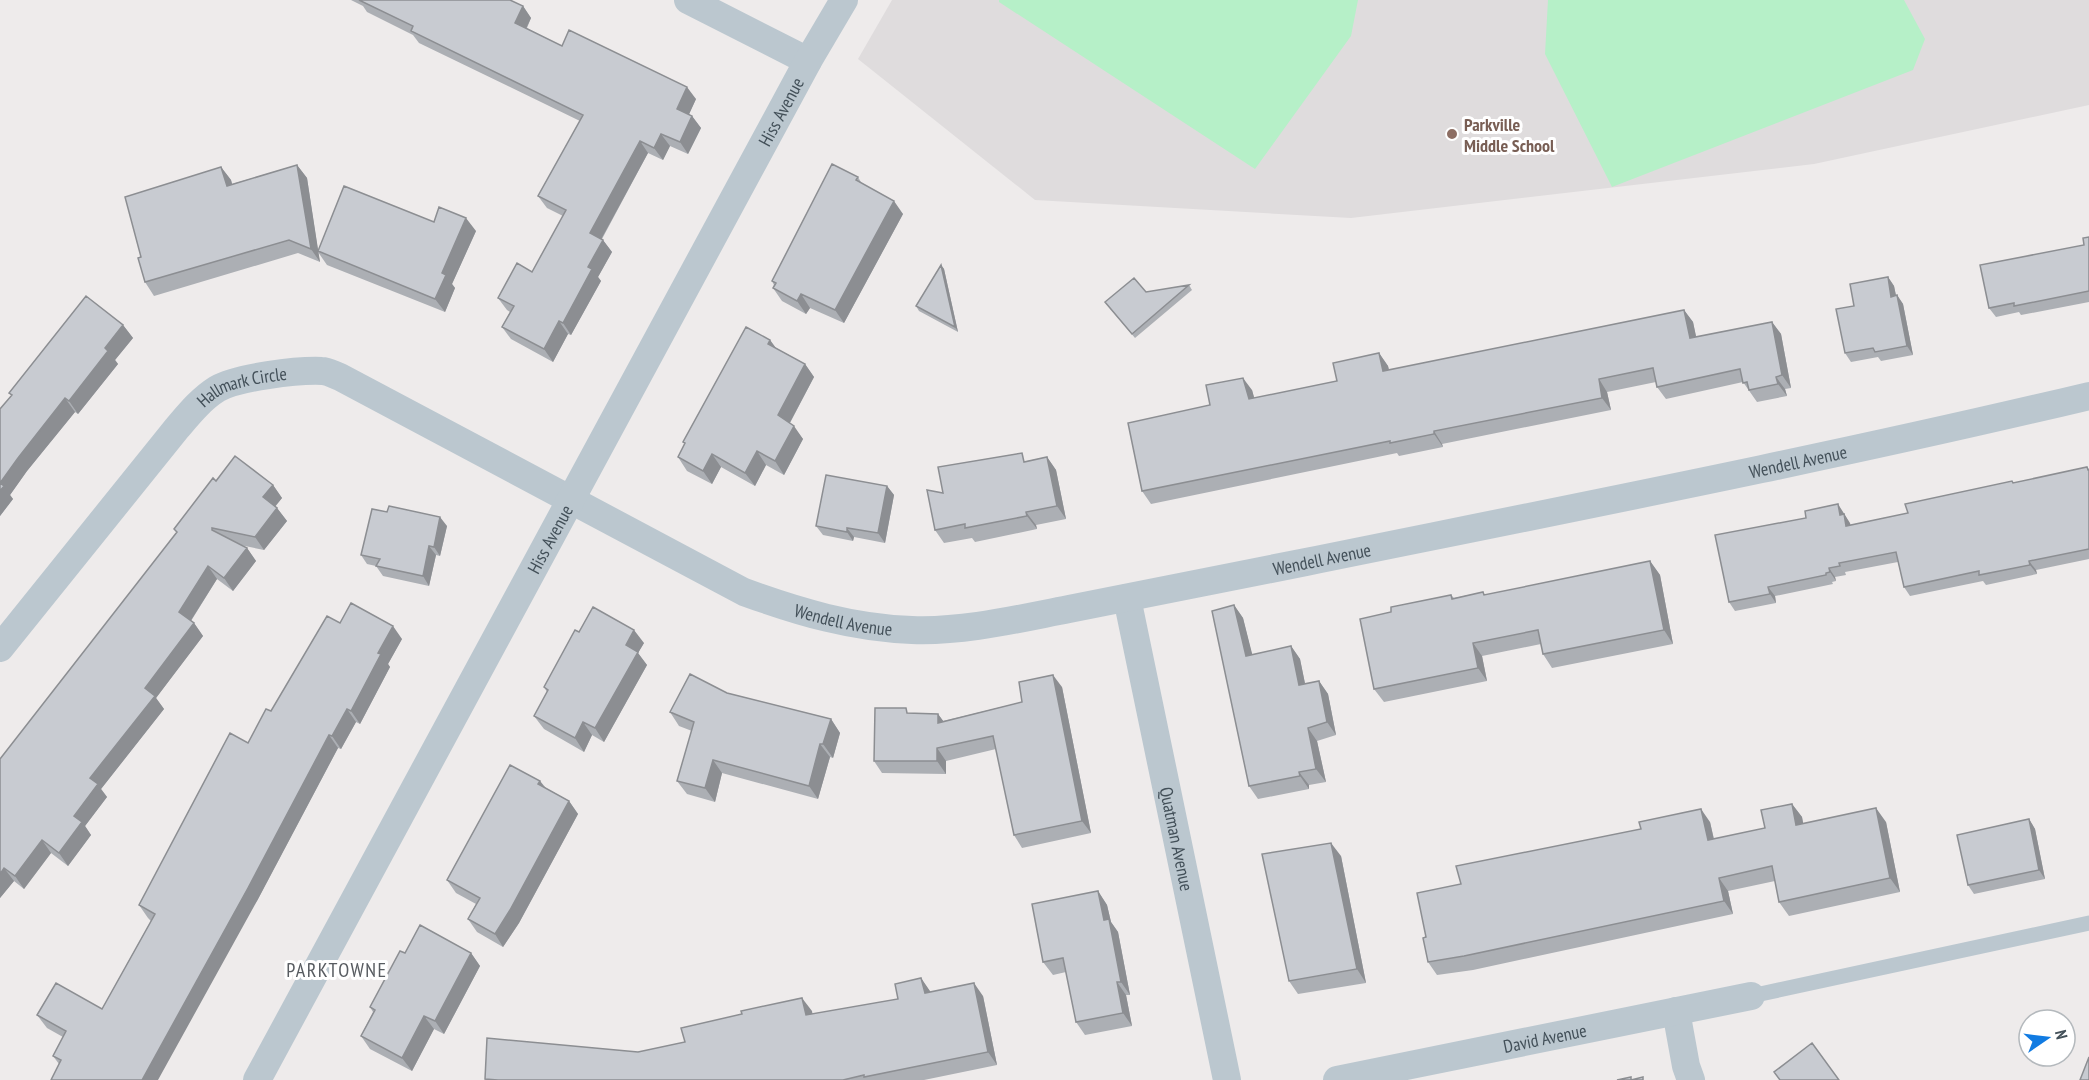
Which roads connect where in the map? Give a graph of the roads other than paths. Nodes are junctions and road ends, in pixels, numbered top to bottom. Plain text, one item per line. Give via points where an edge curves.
1 (688, 0) edge
2 (844, 0) edge
3 (808, 61) junction
4 (2089, 396) edge
5 (572, 501) junction
6 (1127, 598) junction
7 (0, 648) edge
8 (2089, 923) edge
9 (1751, 996) joint
10 (1676, 1011) junction
11 (257, 1080) edge
12 (1227, 1080) edge
13 (1337, 1080) edge
14 (1691, 1080) edge

1 - 3 street
2 - 3 street, Hiss Avenue
3 - 5 street, Hiss Avenue
4 - 6 street, Wendell Avenue via 1753,471
5 - 6 street, Wendell Avenue via 744,592 787,608 867,627 958,628
5 - 7 street, Hallmark Circle via 324,371 235,381 202,400 177,428
5 - 11 street, Hiss Avenue
6 - 12 street, Quatman Avenue
8 - 9 lane
9 - 10 street, David Avenue
10 - 13 street, David Avenue
10 - 14 street

